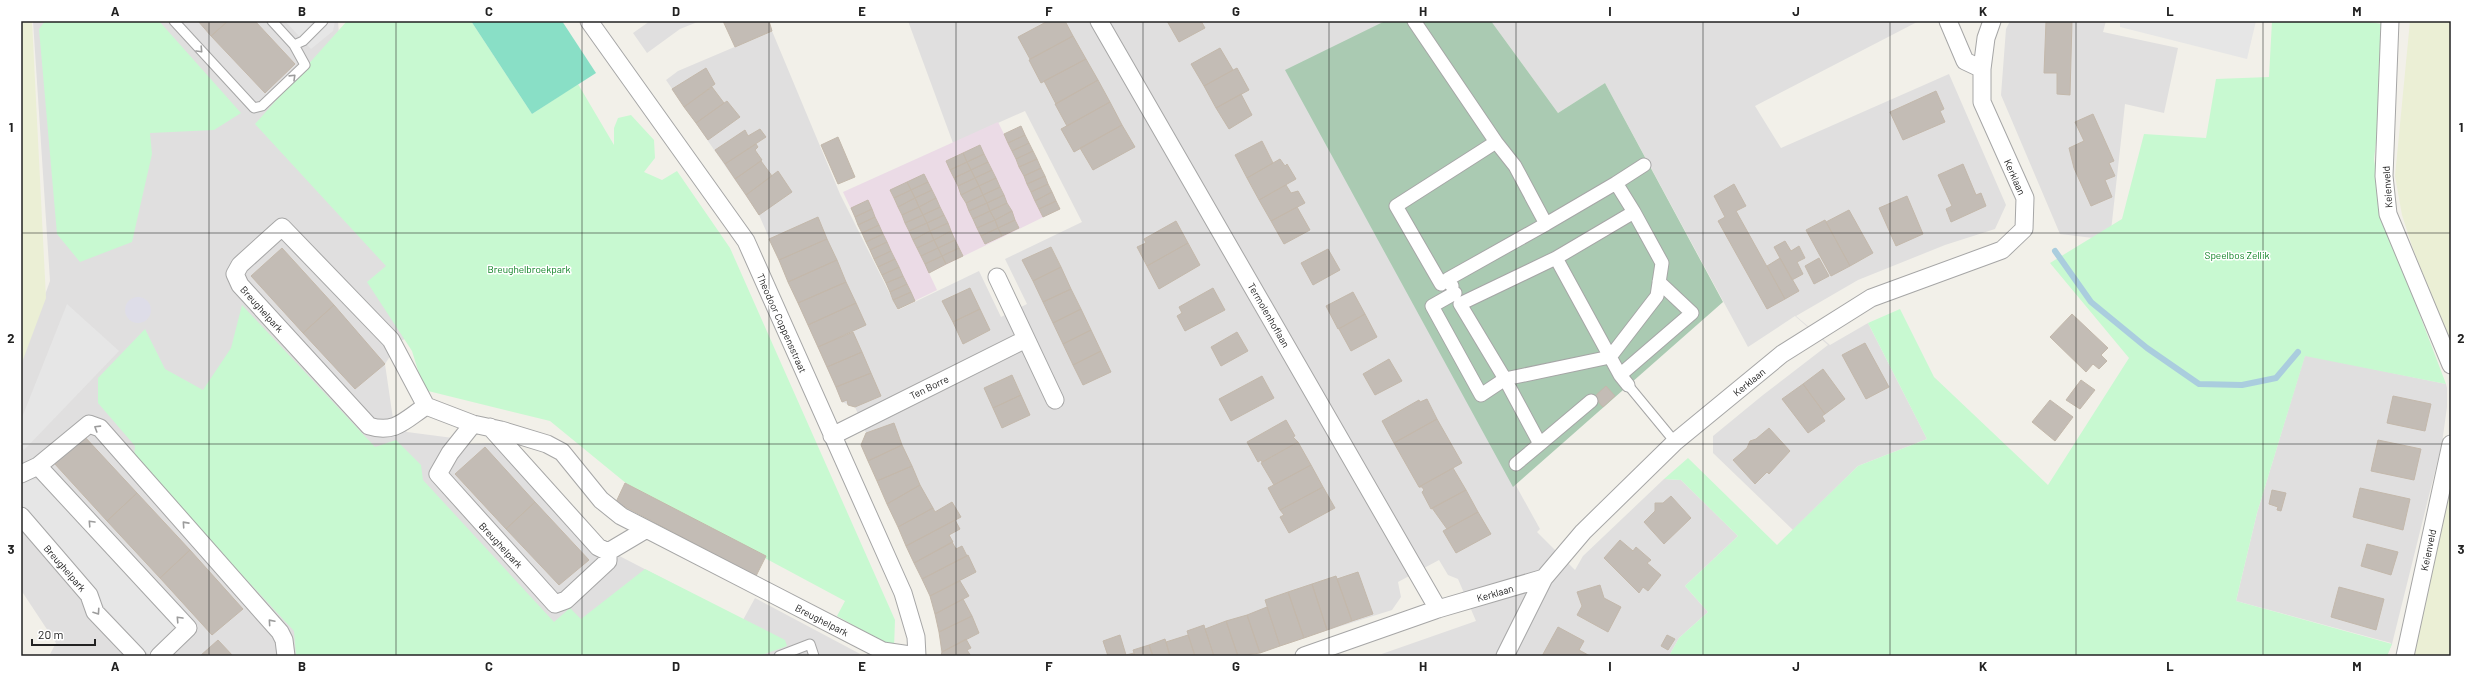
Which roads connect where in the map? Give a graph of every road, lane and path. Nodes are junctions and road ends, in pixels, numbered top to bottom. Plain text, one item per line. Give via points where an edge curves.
1 (174, 21) edge
2 (272, 21) edge
3 (323, 21) edge
4 (589, 21) edge
5 (1098, 21) edge
6 (1414, 21) edge
7 (1948, 21) edge
8 (1992, 21) edge
9 (2390, 21) edge
10 (294, 45) junction
11 (1982, 69) junction
12 (1496, 142) junction
13 (1644, 165) dead end
14 (1616, 182) junction
15 (1634, 212) junction
16 (1546, 224) junction
17 (1556, 258) junction
18 (997, 277) dead end
19 (1448, 279) junction
20 (1659, 282) junction
21 (1458, 298) junction
22 (1026, 339) junction
23 (1610, 357) junction
24 (2451, 365) edge
25 (1505, 379) junction
26 (1624, 380) junction
27 (1055, 400) dead end
28 (1591, 401) dead end
29 (426, 406) junction
30 (473, 424) junction
31 (490, 427) junction
32 (832, 436) junction
33 (1675, 442) junction
34 (1540, 444) junction
35 (2451, 444) edge
36 (1516, 464) dead end
37 (38, 466) junction
38 (21, 474) edge
39 (21, 516) edge
40 (645, 530) junction
41 (608, 552) junction
42 (1544, 578) junction
43 (1438, 609) junction
44 (137, 656) edge
45 (159, 656) edge
46 (286, 656) edge
47 (779, 656) edge
48 (814, 656) edge
49 (917, 656) edge
50 (1304, 656) edge
51 (1505, 656) edge
52 (2405, 656) edge

1 -> 10 lane via 254,108 262,106 305,65
2 - 10 lane
3 - 10 lane via 303,41
4 - 32 street, Theodoor Coppensstraat via 746,241
5 - 43 street, Termolenhoflaan
6 - 12 street
7 - 11 street via 1965,61
8 - 11 street, Kerklaan via 1986,38
9 - 24 street, Keienveld via 2384,176 2388,214
11 - 33 street, Kerklaan via 1982,102 2025,198 2024,229 2002,250 1871,298 1782,354
12 - 16 street via 1515,166
12 - 19 street via 1396,206 1441,284
13 - 14 street
14 - 15 street
14 - 16 street
15 - 17 street
15 - 20 street via 1662,263
16 - 19 street
17 - 21 street
17 - 23 street
18 - 22 street
19 - 21 street
20 - 23 street via 1657,296
20 - 26 street via 1692,313
21 - 25 street
21 - 25 street via 1432,306 1481,395
22 - 27 street
22 - 32 street, Ten Borre
23 - 25 street
23 - 26 street
25 - 34 street
26 - 33 lane
28 - 34 street
29 - 29 street, Breughelpark via 391,340 282,227 240,265 235,274 240,286 369,426 381,430 394,427
29 - 30 street, Breughelpark
30 - 31 street, Breughelpark
30 - 41 street, Breughelpark via 450,453 438,474 555,604 566,600 608,561
31 - 40 street, Breughelpark via 547,444 562,452 602,500 621,516
31 - 41 street via 598,547
32 - 49 street, Theodoor Coppensstraat via 903,593 916,637
33 - 42 street, Kerklaan via 1582,532
34 - 36 street
35 - 52 street, Keienveld
37 - 38 street
45 -> 37 street via 188,628
46 -> 37 street via 280,632 100,428 89,424
39 -> 44 street, Breughelpark via 89,595 95,612
40 - 41 street
40 - 49 street, Breughelpark via 884,651
42 - 43 street, Kerklaan
42 - 51 street
43 - 50 street, Kerklaan
47 - 48 lane via 810,644

